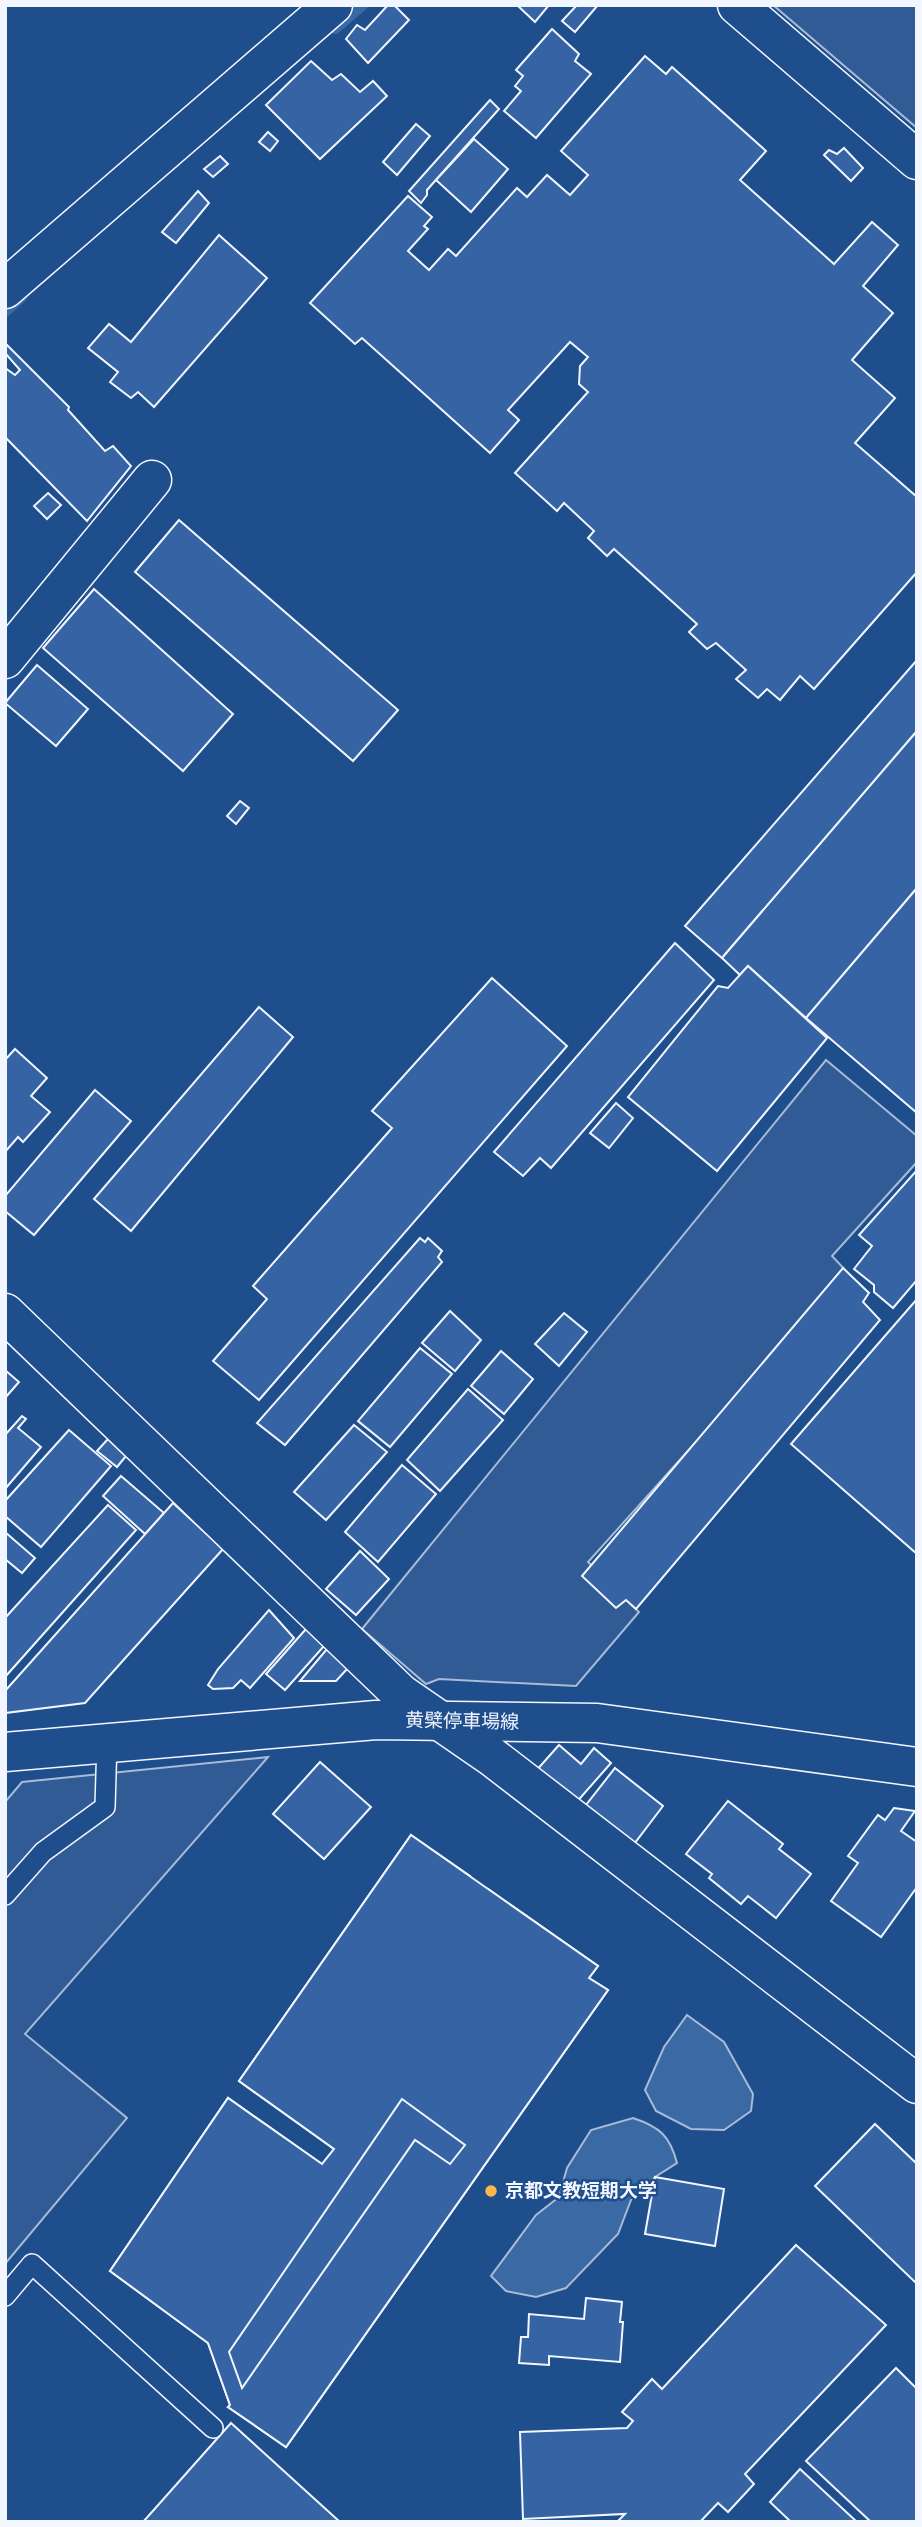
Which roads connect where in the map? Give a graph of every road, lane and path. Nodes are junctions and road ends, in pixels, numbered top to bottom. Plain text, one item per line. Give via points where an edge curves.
1 (332, 5) edge
2 (737, 5) edge
3 (917, 159) edge
4 (5, 289) edge
5 (152, 480) dead end
6 (5, 659) edge
7 (5, 1313) edge
8 (441, 1721) junction
9 (107, 1741) junction
10 (5, 1752) edge
11 (917, 1767) edge
12 (5, 1895) edge
13 (917, 2084) edge
14 (5, 2296) edge
15 (213, 2428) dead end

1 - 4 street
2 - 3 street
5 - 6 street
7 - 8 street via 401,1694
8 - 9 street, 黄檗停車場線 via 376,1720
8 - 11 street, 黄檗停車場線 via 597,1723
8 - 13 street
9 - 10 street, 黄檗停車場線
9 - 12 lane via 106,1807 43,1852
14 - 15 lane via 32,2264

